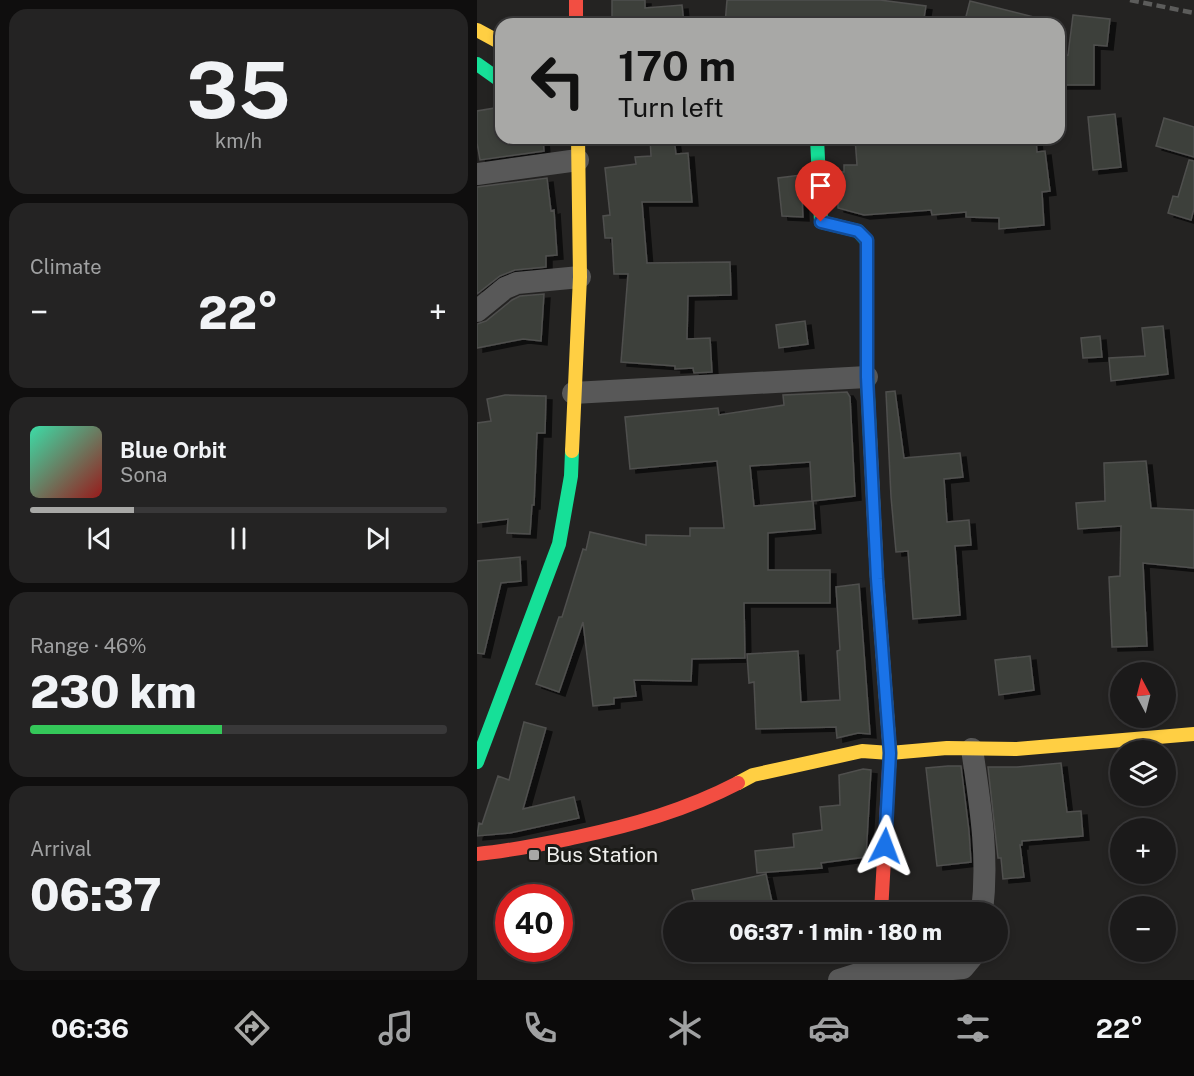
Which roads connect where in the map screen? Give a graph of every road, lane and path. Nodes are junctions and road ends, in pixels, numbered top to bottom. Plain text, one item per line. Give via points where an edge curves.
1 (576, 0) edge
2 (576, 18) edge
3 (477, 30) edge
4 (495, 40) edge
5 (477, 64) edge
6 (495, 77) edge
7 (817, 144) edge
8 (578, 149) edge
9 (477, 174) edge
10 (580, 277) junction
11 (477, 311) edge
12 (867, 377) junction
13 (573, 393) junction
14 (1194, 734) edge
15 (972, 749) junction
16 (890, 753) junction
17 (477, 762) edge
18 (477, 854) edge
19 (882, 902) edge
20 (982, 902) edge
21 (967, 962) edge
22 (880, 968) edge
23 (839, 980) edge

1 - 2 main road
3 - 4 main road
5 - 6 main road
7 - 12 main road via 821,222 858,231 867,240
8 - 9 street
8 - 10 main road
10 - 11 street via 517,283
10 - 13 main road
12 - 13 street
12 - 16 main road
13 - 17 main road via 571,476 559,544
14 - 15 main road
15 - 16 main road
15 - 20 street via 984,836
16 - 18 main road via 862,751 753,776 703,801 623,827 513,851
16 - 19 main road
21 - 22 street via 963,968
22 - 23 street

